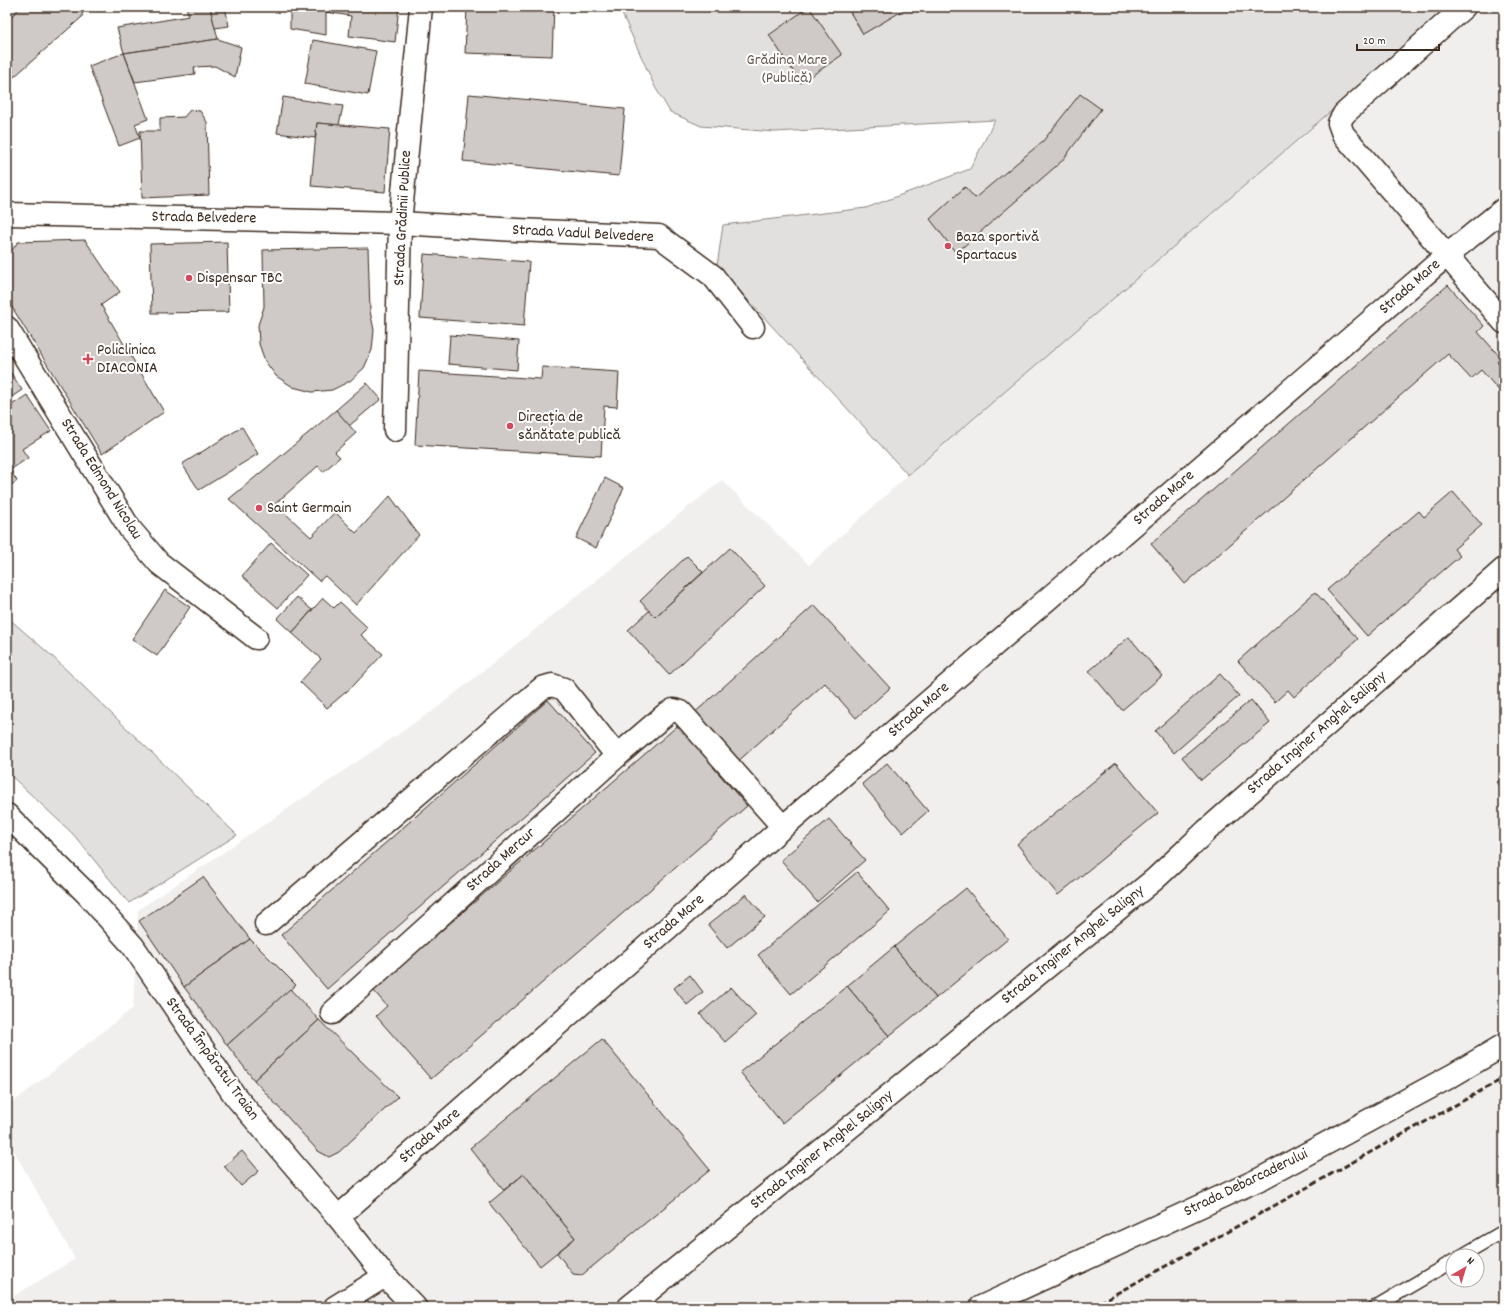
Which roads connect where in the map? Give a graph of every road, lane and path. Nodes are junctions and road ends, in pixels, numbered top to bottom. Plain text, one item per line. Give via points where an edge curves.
1 (421, 7) edge
2 (1464, 7) edge
3 (1504, 209) edge
4 (7, 214) edge
5 (400, 222) junction
6 (1446, 256) junction
7 (1504, 322) edge
8 (753, 327) dead end
9 (7, 328) edge
10 (395, 430) dead end
11 (1504, 569) edge
12 (256, 638) dead end
13 (617, 756) junction
14 (7, 815) edge
15 (783, 827) junction
16 (266, 924) dead end
17 (332, 1013) dead end
18 (1504, 1045) edge
19 (338, 1217) junction
20 (1504, 1231) edge
21 (1475, 1248) edge
22 (1445, 1266) edge
23 (385, 1276) junction
24 (335, 1307) edge
25 (415, 1307) edge
26 (629, 1307) edge
27 (982, 1307) edge
28 (1375, 1307) edge

1 - 5 street, Strada Grădinii Publice
2 - 6 street via 1344,114 1339,123 1342,134
3 - 6 street, Strada Mare
4 - 5 street, Strada Belvedere
5 - 8 street, Strada Vadul Belvedere via 659,236 713,276
5 - 10 street, Strada Grădinii Publice
6 - 7 street
6 - 15 street, Strada Mare
9 - 12 street, Strada Edmond Nicolau via 130,529 159,563
11 - 26 street, Strada Inginer Anghel Saligny via 1206,830 1155,878
13 - 15 street, Strada Mercur via 666,714 673,710 681,712
13 - 16 street via 564,689 552,685 542,688
13 - 17 street, Strada Mercur
14 - 19 street, Strada Împăratul Traian via 86,894 133,946 235,1096
15 - 19 street, Strada Mare
18 - 27 street, Strada Debarcaderului via 1262,1178
19 - 23 street, Strada Împăratul Traian
20 - 21 lane
22 - 28 lane
23 - 24 street
23 - 25 street, Strada Împăratul Traian

